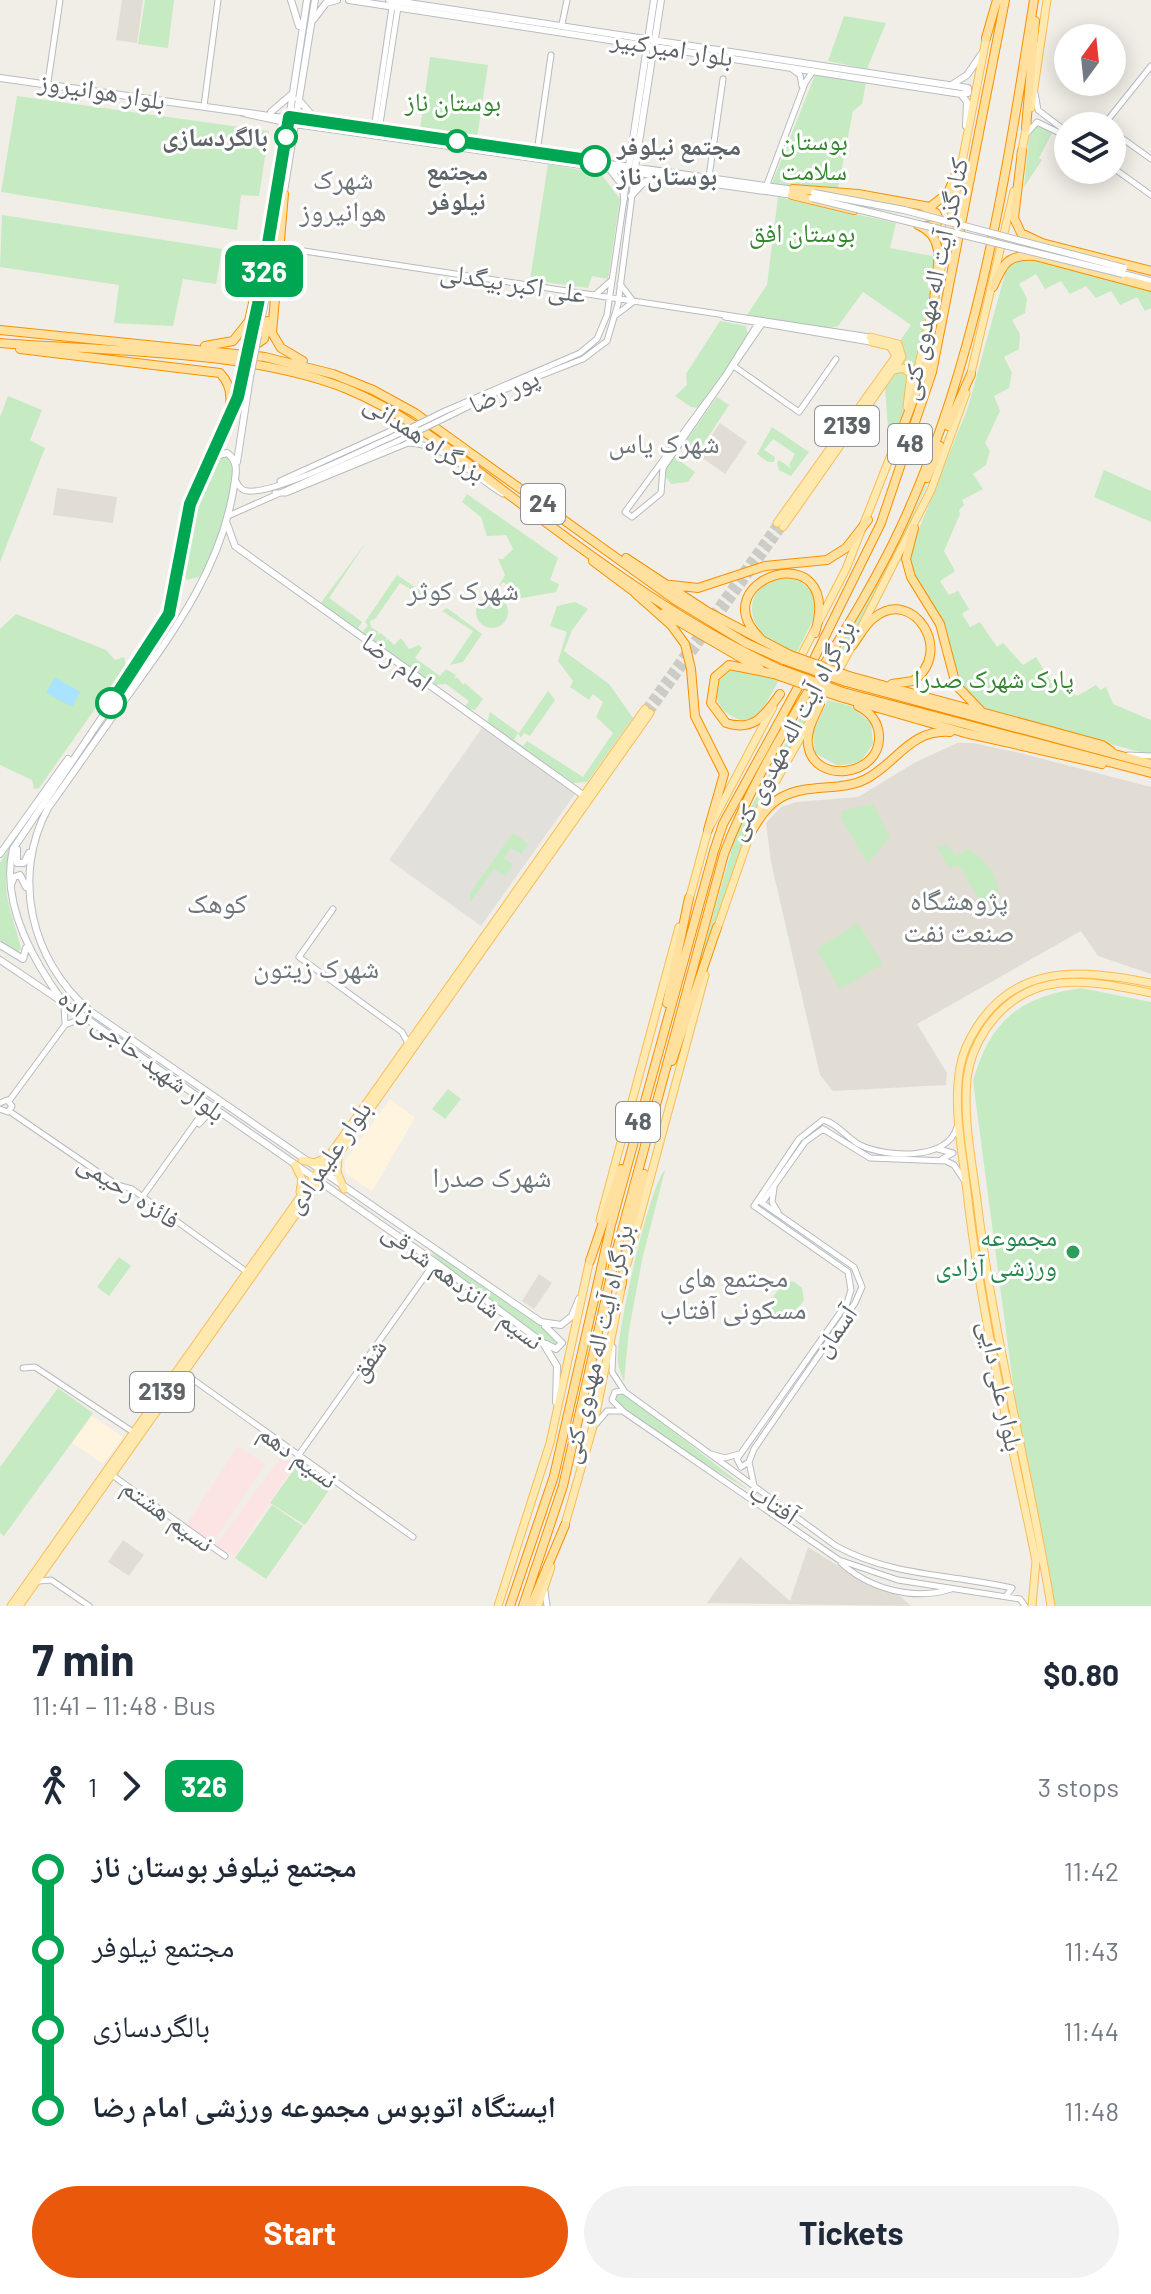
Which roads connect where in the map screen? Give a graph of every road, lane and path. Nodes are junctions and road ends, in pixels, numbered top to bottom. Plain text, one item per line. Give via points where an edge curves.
1 (60, 0) edge
2 (218, 0) edge
3 (291, 0) edge
4 (307, 0) edge
5 (315, 0) edge
6 (337, 0) edge
7 (349, 0) edge
8 (567, 0) edge
9 (654, 0) edge
10 (661, 0) edge
11 (995, 0) edge
12 (1005, 0) edge
13 (1035, 0) edge
14 (1047, 0) edge
15 (410, 2) edge
16 (392, 3) edge
17 (562, 24) junction
18 (301, 37) junction
19 (986, 38) joint
20 (308, 41) junction
21 (651, 41) junction
22 (983, 52) junction
23 (551, 55) dead end
24 (787, 66) junction
25 (1151, 66) edge
26 (814, 71) junction
27 (0, 75) edge
28 (723, 79) dead end
29 (48, 82) junction
30 (949, 85) junction
31 (802, 91) junction
32 (1034, 91) junction
33 (961, 94) junction
34 (295, 97) junction
35 (204, 106) junction
36 (240, 112) junction
37 (1115, 112) edge
38 (268, 113) junction
39 (292, 120) junction
40 (314, 123) junction
41 (1054, 123) edge
42 (966, 126) junction
43 (377, 129) junction
44 (1054, 129) edge
45 (1026, 133) junction
46 (1126, 141) edge
47 (291, 142) junction
48 (1022, 151) junction
49 (537, 152) junction
50 (1151, 159) edge
51 (960, 164) junction
52 (606, 168) junction
53 (632, 168) junction
54 (659, 175) junction
55 (709, 177) junction
56 (1126, 177) edge
57 (766, 188) junction
58 (792, 192) junction
59 (281, 193) junction
60 (1151, 195) edge
61 (627, 197) junction
62 (924, 207) junction
63 (920, 225) junction
64 (282, 234) junction
65 (1042, 243) junction
66 (304, 251) junction
67 (1035, 256) junction
68 (280, 259) junction
69 (1151, 278) edge
70 (276, 280) junction
71 (612, 280) junction
72 (620, 282) junction
73 (993, 287) junction
74 (594, 295) junction
75 (609, 298) junction
76 (618, 299) junction
77 (634, 302) junction
78 (934, 302) junction
79 (607, 315) junction
80 (615, 316) junction
81 (723, 316) junction
82 (249, 321) junction
83 (747, 322) junction
84 (762, 322) junction
85 (0, 330) edge
86 (940, 331) junction
87 (62, 337) junction
88 (751, 338) junction
89 (870, 340) junction
90 (0, 344) edge
91 (836, 359) dead end
92 (734, 366) junction
93 (892, 371) junction
94 (333, 374) junction
95 (971, 374) junction
96 (246, 376) junction
97 (907, 407) junction
98 (447, 413) junction
99 (900, 435) junction
100 (396, 439) junction
101 (408, 443) junction
102 (206, 467) junction
103 (236, 469) junction
104 (235, 479) junction
105 (272, 486) junction
106 (195, 488) junction
107 (249, 491) junction
108 (275, 493) junction
109 (259, 501) junction
110 (528, 509) junction
111 (228, 518) junction
112 (868, 520) junction
113 (572, 525) junction
114 (914, 528) junction
115 (898, 532) junction
116 (561, 533) junction
117 (653, 578) junction
118 (635, 593) junction
119 (815, 633) junction
120 (852, 646) junction
121 (781, 664) junction
122 (760, 669) junction
123 (863, 680) junction
124 (844, 687) junction
125 (780, 694) junction
126 (820, 704) junction
127 (648, 711) tunnel mouth
128 (995, 717) junction
129 (93, 728) junction
130 (965, 733) junction
131 (1118, 756) junction
132 (1151, 756) edge
133 (1151, 764) edge
134 (1121, 766) junction
135 (1148, 774) edge
136 (586, 797) junction
137 (708, 830) junction
138 (750, 834) junction
139 (19, 838) junction
140 (32, 844) junction
141 (0, 854) edge
142 (27, 890) junction
143 (10, 891) junction
144 (689, 898) junction
145 (333, 909) dead end
146 (717, 927) junction
147 (0, 945) edge
148 (26, 945) junction
149 (0, 960) edge
150 (1150, 982) edge
151 (1151, 993) edge
152 (64, 1003) junction
153 (85, 1018) junction
154 (65, 1025) junction
155 (402, 1032) junction
156 (415, 1033) junction
157 (661, 1038) junction
158 (408, 1043) junction
159 (665, 1076) junction
160 (200, 1088) junction
161 (197, 1097) junction
162 (9, 1101) junction
163 (0, 1103) edge
164 (0, 1109) edge
165 (9, 1111) junction
166 (220, 1114) junction
167 (656, 1114) junction
168 (959, 1117) junction
169 (823, 1120) junction
170 (823, 1129) junction
171 (636, 1131) junction
172 (188, 1136) junction
173 (937, 1149) junction
174 (334, 1155) junction
175 (940, 1160) junction
176 (299, 1162) junction
177 (319, 1176) junction
178 (966, 1183) junction
179 (774, 1185) junction
180 (344, 1189) junction
181 (143, 1196) junction
182 (351, 1198) junction
183 (297, 1200) junction
184 (760, 1201) junction
185 (781, 1216) junction
186 (590, 1261) junction
187 (435, 1262) junction
188 (247, 1272) junction
189 (584, 1284) junction
190 (621, 1287) junction
191 (616, 1314) junction
192 (541, 1322) junction
193 (543, 1343) junction
194 (23, 1368) dead end
195 (184, 1373) junction
196 (625, 1392) junction
197 (624, 1412) junction
198 (556, 1419) junction
199 (133, 1432) junction
200 (590, 1437) junction
201 (700, 1449) junction
202 (739, 1453) junction
203 (298, 1456) junction
204 (749, 1462) junction
205 (111, 1475) junction
206 (755, 1490) junction
207 (750, 1497) junction
208 (565, 1525) junction
209 (413, 1537) dead end
210 (225, 1556) dead end
211 (838, 1560) junction
212 (50, 1562) junction
213 (51, 1580) junction
214 (36, 1581) junction
215 (545, 1586) junction
216 (952, 1588) junction
217 (1006, 1596) junction
218 (11, 1606) edge
219 (19, 1606) edge
220 (89, 1606) edge
221 (498, 1606) edge
222 (510, 1606) edge
223 (523, 1606) edge
224 (531, 1606) edge
225 (538, 1606) edge
226 (547, 1606) edge
227 (1025, 1606) edge
228 (1032, 1606) edge
229 (1051, 1606) edge

1 - 29 street
2 - 35 street
3 - 18 main road
4 - 18 main road
5 - 20 main road
6 - 20 main road via 320,8
7 - 16 main road, بلوار امیرکبیر
8 - 17 street
9 - 21 main road
10 - 21 main road
11 - 19 highway
12 - 86 highway, بزرگراه آیت اله مهدوی کنی / 48
13 - 45 highway
13 - 115 highway, بزرگراه آیت اله مهدوی کنی / 48 via 972,331 942,428
14 - 32 main road, کنارگذر آیت اله مهدوی کنی
15 - 16 main road, بلوار امیرکبیر
15 - 17 main road, بلوار امیرکبیر
16 - 21 main road, بلوار امیرکبیر
16 - 43 street
17 - 21 main road, بلوار امیرکبیر
18 - 34 main road
19 - 22 main road, کنارگذر آیت اله مهدوی کنی
20 - 34 main road
21 - 24 main road, بلوار امیرکبیر
21 - 30 main road, بلوار امیرکبیر
21 - 53 main road
22 - 30 main road via 967,75
22 - 42 main road, کنارگذر آیت اله مهدوی کنی
23 - 49 street
24 - 26 main road, بلوار امیرکبیر
24 - 31 street via 800,75
25 - 37 street
26 - 31 street
26 - 33 main road, بلوار امیرکبیر
27 - 29 main road, بلوار هوانیروز
28 - 55 street
29 - 35 main road, بلوار هوانیروز
30 - 33 main road via 968,88
31 - 57 street
32 - 41 street via 1038,110
32 - 45 main road, کنارگذر آیت اله مهدوی کنی
33 - 42 main road via 967,102
34 - 38 main road
34 - 39 main road
34 - 40 main road
35 - 36 main road, بلوار هوانیروز
36 - 38 main road, بلوار هوانیروز
36 - 39 main road, بلوار هوانیروز
38 - 39 main road, بلوار هوانیروز
39 - 40 main road, بلوار هوانیروز
39 - 47 main road
39 - 59 main road
40 - 43 main road, بلوار هوانیروز
40 - 47 main road
40 - 52 main road, بلوار هوانیروز
42 - 51 main road, کنارگذر آیت اله مهدوی کنی
43 - 49 main road, بلوار هوانیروز
44 - 45 street via 1037,122
45 - 48 main road, کنارگذر آیت اله مهدوی کنی
46 - 50 street
47 - 59 main road
48 - 65 highway via 1016,224 1026,237
48 - 73 main road, کنارگذر آیت اله مهدوی کنی
49 - 53 main road, بلوار هوانیروز
51 - 62 highway via 945,198
51 - 78 main road, کنارگذر آیت اله مهدوی کنی
52 - 53 main road, بلوار هوانیروز
52 - 61 main road via 620,179
53 - 54 main road, بلوار هوانیروز
53 - 55 main road, بلوار هوانیروز
53 - 61 street
54 - 58 main road, بلوار هوانیروز
54 - 61 main road
55 - 57 main road, بلوار هوانیروز
56 - 60 street
57 - 58 main road, بلوار هوانیروز
58 - 62 highway via 858,194
58 - 63 highway
58 - 69 main road, بلوار هوانیروز, bridge
59 - 64 highway
59 - 82 highway
59 - 96 main road, bridge
61 - 71 street, پور رضا
61 - 72 street, پور رضا
62 - 63 highway via 939,220
63 - 78 highway via 939,249
64 - 66 street, علی اکبر بیگدلی via 286,245
64 - 68 highway
65 - 67 highway via 1021,240 1021,250
65 - 69 highway
66 - 68 street, علی اکبر بیگدلی via 285,252
66 - 74 street, علی اکبر بیگدلی
67 - 69 highway
67 - 73 highway via 1009,258
68 - 70 highway
70 - 82 highway via 261,342 248,339
70 - 94 highway via 271,324 275,340 297,359
71 - 74 street
71 - 75 street, پور رضا
72 - 76 street, پور رضا
72 - 77 street
73 - 95 main road, کنارگذر آیت اله مهدوی کنی
74 - 75 street, علی اکبر بیگدلی
74 - 79 street
75 - 76 street, علی اکبر بیگدلی
75 - 79 street, پور رضا
76 - 77 street, علی اکبر بیگدلی
76 - 80 street, پور رضا
77 - 80 street
77 - 81 street, علی اکبر بیگدلی
78 - 97 main road, کنارگذر آیت اله مهدوی کنی
79 - 98 street, پور رضا via 597,339 580,353
80 - 98 street, پور رضا via 607,341 595,352
81 - 83 street, علی اکبر بیگدلی
81 - 84 street, علی اکبر بیگدلی
82 - 87 highway via 239,336 223,345
83 - 84 street, علی اکبر بیگدلی
83 - 88 street via 753,328
84 - 88 street
84 - 89 street, علی اکبر بیگدلی
84 - 92 street
85 - 87 highway, بزرگراه همدانی / 24
86 - 99 highway
86 - 157 highway, بزرگراه آیت اله مهدوی کنی / 48 via 896,485 865,557 723,824
87 - 94 highway, بزرگراه همدانی / 24 via 265,357
88 - 92 street via 625,512 632,517 661,493 662,470
89 - 93 main road, 2139 via 898,344 902,357
89 - 93 main road, 2139 via 890,346 896,356 780,525
90 - 106 highway via 220,373 230,386 231,402
90 - 110 highway, بزرگراه همدانی / 24 via 262,365 328,382 411,422
91 - 92 street via 799,412
93 - 97 main road via 903,368 911,374
94 - 113 highway, بزرگراه همدانی / 24 via 415,413
95 - 114 main road, کنارگذر آیت اله مهدوی کنی
95 - 115 highway
96 - 102 main road
96 - 103 main road
97 - 99 main road, کنارگذر آیت اله مهدوی کنی
98 - 100 street, پور رضا, bridge
99 - 112 main road, کنارگذر آیت اله مهدوی کنی
100 - 105 street, پور رضا
100 - 108 street, پور رضا
101 - 105 street via 411,432 397,428
101 - 108 street
101 - 110 street via 435,450
102 - 103 main road via 215,456 227,453
102 - 106 main road, بلوار شهید حاجی زاده
103 - 104 main road, بلوار شهید حاجی زاده
104 - 107 street
104 - 111 main road, بلوار شهید حاجی زاده
105 - 107 street, پور رضا
106 - 129 main road, بلوار شهید حاجی زاده via 163,627
107 - 109 street via 248,501
108 - 109 street, پور رضا
109 - 111 street, پور رضا
110 - 116 highway, بزرگراه همدانی / 24
111 - 136 main road, امام رضا via 235,546
111 - 140 main road, بلوار شهید حاجی زاده via 197,595 48,808
112 - 117 highway via 846,548 827,560 765,566 698,588
112 - 119 main road, کنارگذر آیت اله مهدوی کنی
113 - 117 highway
113 - 121 highway, بزرگراه همدانی / 24 via 675,600
114 - 120 main road, کنارگذر آیت اله مهدوی کنی
114 - 128 highway via 907,566 940,624 956,685 974,707
115 - 159 highway, بزرگراه آیت اله مهدوی کنی / 48 via 732,833
116 - 118 highway
116 - 121 highway, بزرگراه همدانی / 24 via 678,612
117 - 121 highway via 757,641
118 - 122 highway
118 - 137 highway via 671,625 688,652 695,716 724,774
119 - 121 highway via 821,605 810,583 783,573 758,582 747,600 749,624
119 - 125 main road, کنارگذر آیت اله مهدوی کنی
120 - 123 highway via 870,621 884,612 908,613 928,632 930,656 916,679 898,685
120 - 126 main road, کنارگذر آیت اله مهدوی کنی
121 - 122 highway
121 - 124 highway, bridge
121 - 124 highway, bridge
122 - 125 highway via 736,664 719,671 710,695 717,715 733,725 749,726
123 - 124 highway
123 - 128 highway
124 - 126 highway via 879,731 873,757 855,771 832,770 811,755 809,729
124 - 130 highway
124 - 131 highway
124 - 134 highway
125 - 137 main road, کنارگذر آیت اله مهدوی کنی
126 - 138 main road, کنارگذر آیت اله مهدوی کنی
127 - 136 main road, بلوار علیمرادی / 2139
128 - 131 highway via 1102,745
129 - 139 main road, بلوار شهید حاجی زاده
129 - 141 main road
130 - 134 highway
130 - 138 highway via 940,731 911,741 871,776 853,784 784,796 762,814
131 - 132 street
131 - 133 highway
134 - 135 highway
136 - 156 main road, بلوار علیمرادی / 2139
136 - 174 main road, بلوار علیمرادی / 2139
137 - 144 main road, کنارگذر آیت اله مهدوی کنی
138 - 146 main road, کنارگذر آیت اله مهدوی کنی
139 - 140 main road via 17,863 27,860
139 - 143 main road, بلوار شهید حاجی زاده via 10,861
140 - 142 main road, بلوار شهید حاجی زاده
142 - 143 main road via 17,875
142 - 160 main road, بلوار شهید حاجی زاده via 32,921 45,950 76,999
143 - 148 main road, بلوار شهید حاجی زاده
144 - 157 highway
144 - 186 main road, کنارگذر آیت اله مهدوی کنی
145 - 155 street via 299,957
146 - 159 highway
146 - 190 main road, کنارگذر آیت اله مهدوی کنی
147 - 148 main road via 23,959
148 - 152 main road, بلوار شهید حاجی زاده
149 - 152 main road
150 - 168 main road, بلوار علی دایی via 1067,972 1034,980 1005,996 979,1024 964,1052
151 - 229 main road, بلوار علی دایی via 1085,981 1050,984 1022,996 986,1029 967,1081 980,1226
152 - 153 main road, بلوار شهید حاجی زاده
152 - 154 street
153 - 154 street
153 - 161 main road, بلوار شهید حاجی زاده
154 - 162 street
155 - 156 street
155 - 158 street
156 - 158 main road, بلوار علیمرادی / 2139
157 - 171 highway, 48
158 - 174 main road, بلوار علیمرادی / 2139
159 - 167 highway, بزرگراه آیت اله مهدوی کنی / 48
160 - 161 main road
160 - 176 main road, بلوار شهید حاجی زاده
161 - 166 main road, بلوار شهید حاجی زاده
161 - 172 street via 201,1115
162 - 163 street
162 - 165 street
164 - 165 street
165 - 181 street, فائزه رحیمی via 101,1175
166 - 172 street via 205,1116
166 - 176 main road, بلوار شهید حاجی زاده
167 - 190 highway
167 - 223 highway, بزرگراه آیت اله مهدوی کنی / 48 via 617,1249 563,1486
168 - 173 street via 951,1140
168 - 178 main road, بلوار علی دایی
169 - 170 street
169 - 173 street via 874,1151
169 - 184 street via 799,1139
170 - 175 street via 870,1158
170 - 179 street via 805,1142
171 - 186 highway
171 - 222 highway, 48 via 554,1476
172 - 181 street
173 - 175 street via 953,1153
174 - 176 main road
174 - 177 main road, بلوار علیمرادی / 2139
174 - 180 main road
175 - 178 street via 954,1165
176 - 177 main road, بلوار شهید حاجی زاده
176 - 183 main road via 303,1183
177 - 180 main road, نسیم شانزدهم شرقی
177 - 182 main road, نسیم شانزدهم شرقی
177 - 183 main road, بلوار علیمرادی / 2139
177 - 195 main road, بلوار علیمرادی / 2139
178 - 228 main road, بلوار علی دایی via 980,1285 1036,1561
179 - 184 street
179 - 185 street via 772,1202
180 - 182 main road, نسیم شانزدهم شرقی
181 - 188 street, فائزه رحیمی
182 - 187 main road, نسیم شانزدهم شرقی
182 - 192 main road, نسیم شانزدهم شرقی
183 - 188 main road, بلوار علیمرادی / 2139
184 - 185 street, آسمان
184 - 202 street, آسمان via 754,1206 848,1272 851,1290 847,1303
185 - 204 street, آسمان via 854,1267 862,1287 757,1442
186 - 189 main road, کنارگذر آیت اله مهدوی کنی
187 - 193 main road, نسیم شانزدهم شرقی
187 - 203 street, شفق
188 - 199 main road, بلوار علیمرادی / 2139
189 - 192 main road, نسیم شانزدهم شرقی via 566,1321 556,1327
189 - 198 main road, کنارگذر آیت اله مهدوی کنی
190 - 191 main road, کنارگذر آیت اله مهدوی کنی
191 - 196 street via 611,1367
191 - 200 main road, کنارگذر آیت اله مهدوی کنی
192 - 193 main road via 562,1343 556,1349
193 - 198 main road, نسیم شانزدهم شرقی via 558,1373
194 - 199 street via 35,1367
195 - 203 street, نسیم دهم
195 - 205 main road, بلوار علیمرادی / 2139
196 - 197 street via 618,1390 612,1397
196 - 201 street, آفتاب
197 - 200 street via 603,1413
197 - 207 street, آفتاب
198 - 221 main road, کنارگذر آیت اله مهدوی کنی
199 - 218 main road, بلوار علیمرادی / 2139
200 - 208 main road, کنارگذر آیت اله مهدوی کنی
201 - 202 street via 721,1458
201 - 206 street, آفتاب
202 - 204 street via 738,1465
203 - 209 street, نسیم دهم
204 - 206 street
205 - 210 street, نسیم هشتم
205 - 212 main road, بلوار علیمرادی / 2139
206 - 207 street
206 - 217 street, آفتاب via 858,1558 903,1572 1012,1588
207 - 211 street, آفتاب
208 - 215 main road, کنارگذر آیت اله مهدوی کنی
208 - 224 highway
211 - 216 street, آفتاب via 898,1580
211 - 216 street via 854,1575 886,1588 936,1594
212 - 213 street
212 - 214 main road, بلوار علیمرادی / 2139
213 - 214 street
213 - 220 street
214 - 219 main road, بلوار علیمرادی / 2139
215 - 225 main road, کنارگذر آیت اله مهدوی کنی
215 - 226 street
216 - 217 street, آفتاب
217 - 227 street, آفتاب

